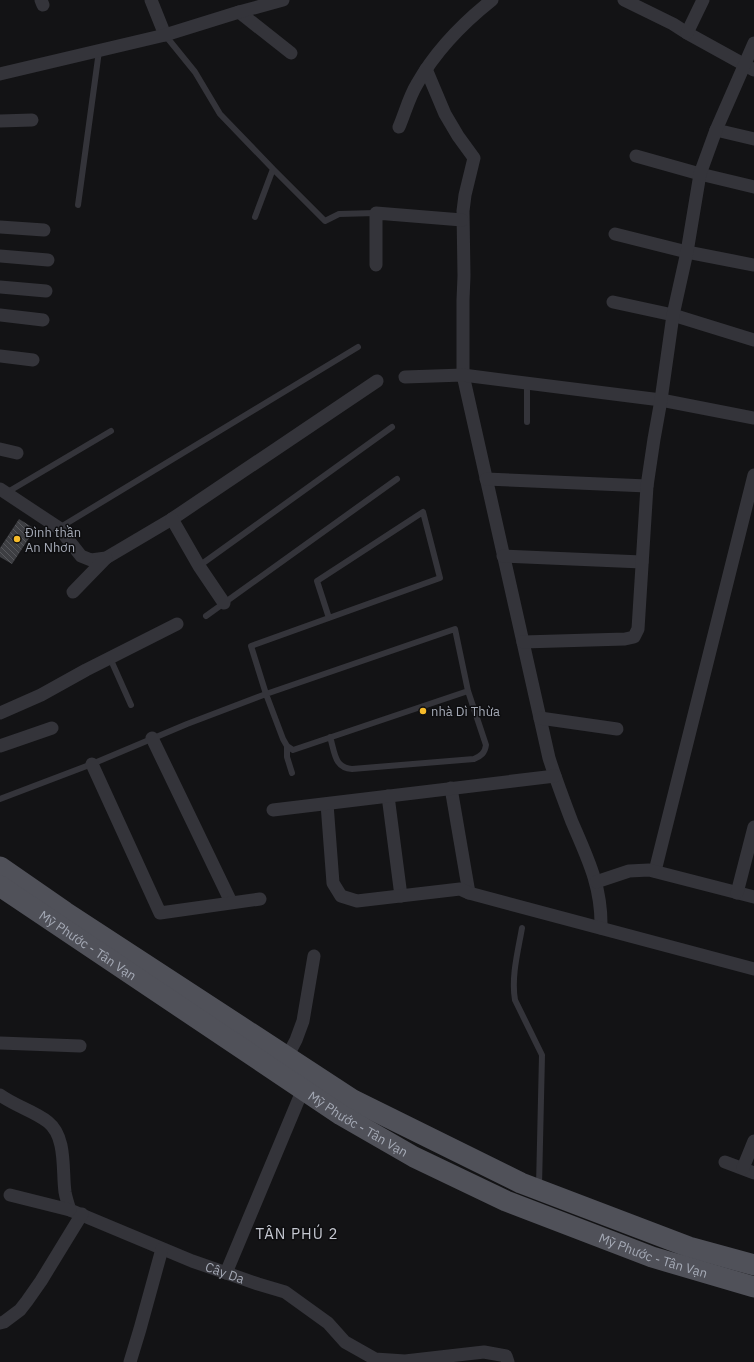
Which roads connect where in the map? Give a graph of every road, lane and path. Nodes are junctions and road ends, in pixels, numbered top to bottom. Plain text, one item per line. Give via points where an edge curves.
1 (151, 0) edge
2 (283, 0) edge
3 (624, 0) edge
4 (703, 0) edge
5 (485, 2) edge
6 (239, 12) junction
7 (687, 33) junction
8 (165, 34) junction
9 (754, 43) edge
10 (99, 51) junction
11 (291, 53) dead end
12 (749, 67) edge
13 (426, 68) junction
14 (0, 74) edge
15 (32, 120) dead end
16 (0, 121) edge
17 (399, 126) dead end
18 (716, 130) junction
19 (754, 139) edge
20 (636, 156) dead end
21 (273, 169) junction
22 (700, 174) junction
23 (754, 187) edge
24 (78, 205) dead end
25 (376, 214) junction
26 (255, 217) dead end
27 (462, 220) junction
28 (0, 227) edge
29 (44, 230) dead end
30 (615, 234) dead end
31 (687, 252) junction
32 (0, 256) edge
33 (48, 260) dead end
34 (376, 265) dead end
35 (754, 265) edge
36 (0, 287) edge
37 (46, 291) dead end
38 (613, 302) dead end
39 (0, 315) edge
40 (673, 315) junction
41 (43, 320) dead end
42 (754, 340) edge
43 (358, 347) dead end
44 (0, 356) edge
45 (33, 360) dead end
46 (463, 375) junction
47 (405, 377) dead end
48 (377, 381) dead end
49 (526, 383) junction
50 (661, 400) junction
51 (754, 418) edge
52 (527, 422) dead end
53 (392, 427) dead end
54 (111, 431) dead end
55 (0, 449) edge
56 (17, 453) dead end
57 (754, 475) edge
58 (397, 479) dead end
59 (486, 479) junction
60 (647, 486) junction
61 (3, 491) edge
62 (172, 519) junction
63 (59, 528) junction
64 (503, 556) junction
65 (106, 558) junction
66 (642, 562) junction
67 (198, 566) junction
68 (73, 592) dead end
69 (224, 603) junction
70 (206, 616) dead end
71 (329, 618) junction
72 (177, 624) dead end
73 (523, 642) junction
74 (110, 658) junction
75 (468, 691) junction
76 (266, 694) junction
77 (132, 705) dead end
78 (0, 713) edge
79 (540, 718) junction
80 (52, 728) dead end
81 (617, 729) dead end
82 (330, 737) junction
83 (152, 738) junction
84 (0, 746) edge
85 (287, 746) junction
86 (92, 764) junction
87 (292, 774) dead end
88 (555, 776) junction
89 (451, 788) junction
90 (388, 796) junction
91 (0, 799) edge
92 (327, 804) junction
93 (273, 810) dead end
94 (754, 826) edge
95 (0, 867) edge
96 (655, 871) junction
97 (596, 882) junction
98 (0, 886) edge
99 (469, 893) junction
100 (737, 893) junction
101 (401, 896) junction
102 (754, 897) edge
103 (260, 899) dead end
104 (231, 902) junction
105 (522, 928) dead end
106 (601, 928) junction
107 (314, 956) dead end
108 (754, 969) edge
109 (0, 1043) edge
110 (80, 1046) dead end
111 (287, 1057) junction
112 (303, 1088) junction
113 (0, 1095) edge
114 (754, 1141) edge
115 (725, 1162) dead end
116 (749, 1170) edge
117 (538, 1190) junction
118 (10, 1195) dead end
119 (76, 1212) junction
120 (162, 1249) junction
121 (754, 1266) edge
122 (226, 1273) junction
123 (754, 1287) edge
124 (0, 1323) edge
125 (130, 1362) edge
126 (508, 1362) edge

1 - 8 street
2 - 6 street
3 - 7 street
4 - 7 street
5 - 13 street
6 - 8 street
6 - 11 street
7 - 12 street
8 - 10 street
8 - 21 lane via 195,72 220,114
9 - 12 street
10 - 14 street
10 - 24 lane
12 - 18 street
13 - 17 street
13 - 27 street via 445,114 474,158
15 - 16 street
18 - 19 street
18 - 22 street
20 - 22 street
21 - 25 lane via 324,220 339,214
21 - 26 lane
22 - 23 street
22 - 31 street
25 - 27 street
25 - 34 street
27 - 46 street
28 - 29 street
30 - 31 street
31 - 35 street
31 - 40 street
32 - 33 street
36 - 37 street
38 - 40 street
39 - 41 street
40 - 42 street
40 - 50 street
43 - 63 lane
44 - 45 street
46 - 47 street
46 - 49 street
46 - 59 street
48 - 62 street
49 - 50 street
49 - 52 lane
50 - 51 street
50 - 60 street
53 - 67 lane
54 - 61 lane
55 - 56 street
57 - 96 street
58 - 69 lane
59 - 60 street
59 - 64 street
60 - 66 street
61 - 63 street
62 - 65 street
62 - 67 street
63 - 65 street via 81,556 91,560
64 - 66 street
64 - 73 street
65 - 68 street
66 - 73 street via 638,629 634,637
67 - 69 street
69 - 70 lane
71 - 71 lane via 317,581 423,512 440,578
71 - 76 lane via 251,646
72 - 74 street
73 - 79 street
74 - 77 lane
74 - 78 street via 41,695
75 - 76 lane via 455,629
75 - 82 lane
75 - 82 lane via 486,745 483,753 474,759 343,769 338,764
76 - 83 lane
76 - 85 lane
79 - 81 street
79 - 88 street
80 - 84 street
82 - 85 lane via 293,750
83 - 86 lane
83 - 104 street
85 - 87 lane
86 - 91 lane
86 - 104 street via 160,912
88 - 89 street
88 - 97 street
89 - 90 street
89 - 99 street
90 - 92 street
90 - 101 street
92 - 93 street
92 - 101 street via 333,883 341,896 357,901
94 - 100 street
95 - 111 main road, Mỹ Phước - Tân Vạn
96 - 97 street via 636,870
96 - 100 street
97 - 106 street via 602,915
98 - 112 main road, Mỹ Phước - Tân Vạn
99 - 101 street via 460,889
99 - 106 street
100 - 102 street
103 - 104 street
105 - 117 lane via 514,991 542,1055
106 - 108 street
107 - 111 street via 303,1021
109 - 110 street
111 - 117 main road, Mỹ Phước - Tân Vạn via 353,1100
112 - 122 street
112 - 123 main road, Mỹ Phước - Tân Vạn via 341,1114 414,1157 506,1201 652,1257
113 - 119 street via 49,1123 55,1131 62,1150 65,1194
114 - 116 street
115 - 116 street
117 - 121 main road, Mỹ Phước - Tân Vạn via 689,1247
118 - 119 street, Cây Da
119 - 120 street, Cây Da
119 - 124 street via 41,1282 20,1310
120 - 122 street, Cây Da
120 - 125 street
122 - 126 street, Cây Da via 285,1292 328,1324 345,1342 375,1359 405,1360 484,1352 506,1356

